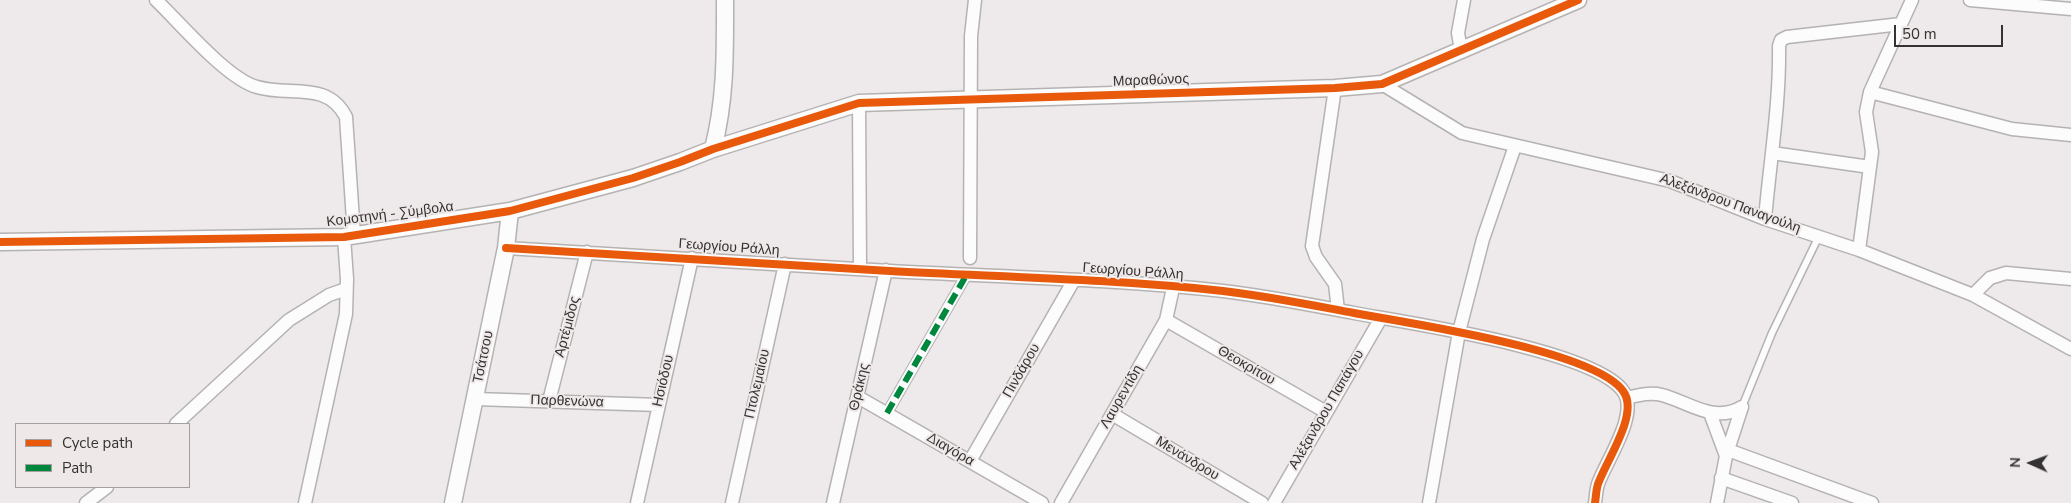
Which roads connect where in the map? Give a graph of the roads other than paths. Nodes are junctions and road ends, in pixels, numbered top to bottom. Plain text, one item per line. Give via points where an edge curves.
1 (156, 0) edge
2 (725, 0) edge
3 (974, 0) edge
4 (1464, 0) edge
5 (1578, 0) edge
6 (1912, 0) edge
7 (1970, 0) edge
8 (2071, 9) edge
9 (1901, 24) junction
10 (1461, 50) junction
11 (1382, 84) junction
12 (1335, 88) junction
13 (1870, 92) junction
14 (971, 99) junction
15 (860, 104) junction
16 (2071, 136) edge
17 (1515, 146) junction
18 (713, 149) junction
19 (1772, 153) junction
20 (1870, 167) junction
21 (510, 211) junction
22 (1765, 219) junction
23 (349, 236) junction
24 (1819, 236) junction
25 (0, 242) edge
26 (506, 248) junction
27 (1859, 250) junction
28 (587, 252) junction
29 (692, 258) junction
30 (970, 258) dead end
31 (785, 264) junction
32 (860, 268) junction
33 (886, 270) junction
34 (967, 274) junction
35 (2071, 279) edge
36 (1074, 280) junction
37 (1173, 288) junction
38 (346, 289) junction
39 (1973, 295) junction
40 (1338, 310) junction
41 (1382, 318) junction
42 (1166, 320) junction
43 (1459, 332) junction
44 (2071, 348) edge
45 (858, 397) junction
46 (1627, 398) junction
47 (475, 399) junction
48 (549, 401) junction
49 (659, 405) junction
50 (1742, 407) junction
51 (1326, 412) junction
52 (887, 413) junction
53 (1710, 413) junction
54 (1112, 414) junction
55 (177, 423) edge
56 (1727, 453) junction
57 (970, 462) junction
58 (1721, 478) junction
59 (106, 488) edge
60 (86, 503) edge
61 (305, 503) edge
62 (453, 503) edge
63 (637, 503) edge
64 (732, 503) edge
65 (834, 503) edge
66 (1042, 503) edge
67 (1061, 503) edge
68 (1262, 503) edge
69 (1274, 503) edge
70 (1430, 503) edge
71 (1595, 503) edge
72 (1717, 503) edge
73 (1792, 503) edge
74 (1872, 503) edge

1 - 23 street via 226,70 247,84 320,94 339,104 346,117
2 - 18 street via 724,91
3 - 14 street via 970,36
4 - 10 street via 1458,33
5 - 10 street, Μαραθώνος
6 - 9 street
7 - 8 street
9 - 13 street
9 - 19 street via 1782,40
10 - 11 street, Μαραθώνος
11 - 12 street, Μαραθώνος
11 - 17 street, Αλεξάνδρου Παναγούλη via 1462,133
12 - 14 street, Μαραθώνος
12 - 40 street via 1312,246 1335,284
13 - 16 street via 2012,129
13 - 20 street via 1866,112 1872,149
14 - 15 street, Μαραθώνος
14 - 30 street
15 - 18 street, Μαραθώνος
15 - 32 street
17 - 22 street, Αλεξάνδρου Παναγούλη via 1670,181
17 - 43 street via 1483,239
18 - 21 street, Κομοτηνή - Σύμβολα via 633,178
19 - 20 street
19 - 22 street
20 - 27 street
21 - 23 street, Κομοτηνή - Σύμβολα
21 - 26 street, Τσάτσου
22 - 24 street, Αλεξάνδρου Παναγούλη
23 - 25 street, Κομοτηνή - Σύμβολα
23 - 38 street
24 - 27 street, Αλεξάνδρου Παναγούλη
24 - 50 lane via 1772,333
26 - 28 street, Γεωργίου Ράλλη
26 - 47 street, Τσάτσου
27 - 39 street, Αλεξάνδρου Παναγούλη
28 - 29 street, Γεωργίου Ράλλη
28 - 48 street, Αρτέμιδος
29 - 31 street, Γεωργίου Ράλλη
29 - 49 street, Ησιόδου
31 - 32 street, Γεωργίου Ράλλη
31 - 64 street, Πτολεμαίου
32 - 33 street, Γεωργίου Ράλλη
33 - 34 street, Γεωργίου Ράλλη
33 - 45 street, Θράκης
34 - 36 street, Γεωργίου Ράλλη
34 - 52 street
35 - 39 street via 2006,273 1990,278
36 - 37 street, Γεωργίου Ράλλη
36 - 57 street, Πινδάρου
37 - 40 street, Γεωργίου Ράλλη via 1224,291
37 - 42 street, Λαυρεντίδη
38 - 55 street via 329,294 289,320
38 - 61 street via 346,314
39 - 44 street, Αλεξάνδρου Παναγούλη
40 - 41 street, Γεωργίου Ράλλη
41 - 43 street, Γεωργίου Ράλλη
41 - 51 street, Αλέξανδρου Παπάγου
42 - 51 street, Θεοκρίτου
42 - 54 street, Λαυρεντίδη
43 - 46 street, Γεωργίου Ράλλη via 1579,364 1612,380
43 - 70 street
45 - 52 street, Διαγόρα
45 - 65 street, Θράκης
46 - 53 street via 1644,394 1662,395
46 - 71 street via 1626,421 1598,484
47 - 48 street, Παρθενώνα
47 - 62 street, Τσάτσου
48 - 49 street, Παρθενώνα
49 - 63 street, Ησιόδου
50 - 53 street via 1730,413
50 - 56 street
51 - 69 street, Αλέξανδρου Παπάγου
52 - 57 street, Διαγόρα
53 - 56 street
54 - 67 street, Λαυρεντίδη
54 - 68 street, Μενάνδρου
56 - 58 street
56 - 74 street
57 - 66 street, Διαγόρα
58 - 72 street
58 - 73 street
59 - 60 street

